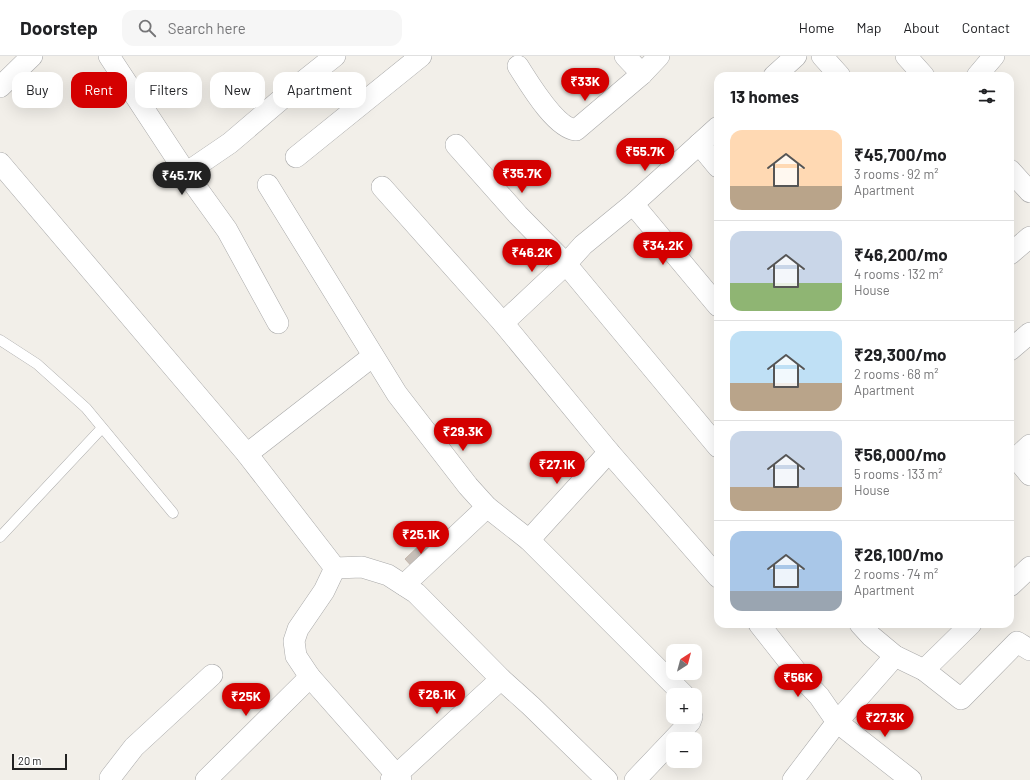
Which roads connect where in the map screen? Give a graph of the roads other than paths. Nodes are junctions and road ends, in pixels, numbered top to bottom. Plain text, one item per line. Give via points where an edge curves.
1 (32, 56) edge
2 (109, 56) edge
3 (335, 56) edge
4 (421, 56) edge
5 (625, 56) edge
6 (659, 56) edge
7 (796, 56) edge
8 (822, 56) edge
9 (906, 56) edge
10 (994, 56) edge
11 (518, 66) dead end
12 (778, 72) edge
13 (836, 72) edge
14 (920, 72) edge
15 (980, 72) edge
16 (642, 74) junction
17 (0, 87) edge
18 (714, 131) edge
19 (699, 144) junction
20 (456, 145) dead end
21 (296, 157) dead end
22 (714, 162) edge
23 (0, 163) edge
24 (186, 174) junction
25 (1014, 174) edge
26 (268, 185) dead end
27 (382, 187) dead end
28 (1030, 192) edge
29 (633, 204) junction
30 (1030, 237) edge
31 (1014, 251) edge
32 (566, 264) junction
33 (714, 301) edge
34 (278, 323) dead end
35 (503, 323) junction
36 (1030, 333) edge
37 (0, 340) edge
38 (1014, 347) edge
39 (373, 356) junction
40 (102, 428) junction
41 (714, 442) edge
42 (1030, 445) edge
43 (609, 452) junction
44 (247, 454) junction
45 (1030, 475) edge
46 (487, 507) junction
47 (173, 513) dead end
48 (0, 537) edge
49 (529, 540) junction
50 (1030, 567) edge
51 (335, 568) junction
52 (714, 573) edge
53 (1014, 582) edge
54 (404, 585) junction
55 (762, 628) edge
56 (967, 628) edge
57 (864, 629) edge
58 (1030, 650) edge
59 (895, 656) junction
60 (924, 670) junction
61 (212, 675) dead end
62 (310, 677) junction
63 (501, 679) junction
64 (677, 688) edge
65 (837, 722) junction
66 (688, 724) edge
67 (680, 732) edge
68 (666, 747) edge
69 (396, 778) edge
70 (111, 779) edge
71 (206, 780) edge
72 (607, 780) edge
73 (635, 780) edge
74 (794, 780) edge
75 (911, 780) edge

1 - 17 street
2 - 24 street
3 - 24 street via 230,143
4 - 21 street
5 - 16 street
6 - 16 street
7 - 12 street
8 - 13 street
9 - 14 street
10 - 15 street
11 - 16 street via 540,100 566,127 576,130
18 - 19 street
19 - 22 street
19 - 29 street
20 - 32 street
23 - 44 street
24 - 34 street via 227,230
25 - 28 street
26 - 39 street
27 - 35 street
29 - 32 street via 587,242
29 - 33 street
30 - 31 street
32 - 35 street
32 - 41 street
35 - 43 street
36 - 38 street
37 - 40 lane via 37,364 86,408
39 - 44 street
39 - 46 street via 397,394
40 - 47 lane
40 - 48 lane
42 - 45 street via 1016,458
43 - 49 street
43 - 52 street
44 - 51 street
46 - 49 street
46 - 54 street
49 - 64 street
50 - 53 street
51 - 54 street via 362,567 388,575
51 - 62 street via 324,591 298,629 294,641 296,656
54 - 63 street via 416,593
55 - 65 street via 819,696
56 - 60 street
57 - 59 street
58 - 60 street via 1017,642 960,699
59 - 60 street
59 - 65 street
61 - 70 street via 134,747
62 - 69 street
62 - 71 street
63 - 69 street
63 - 72 street
65 - 74 street
65 - 75 street
66 - 67 street
68 - 73 street

